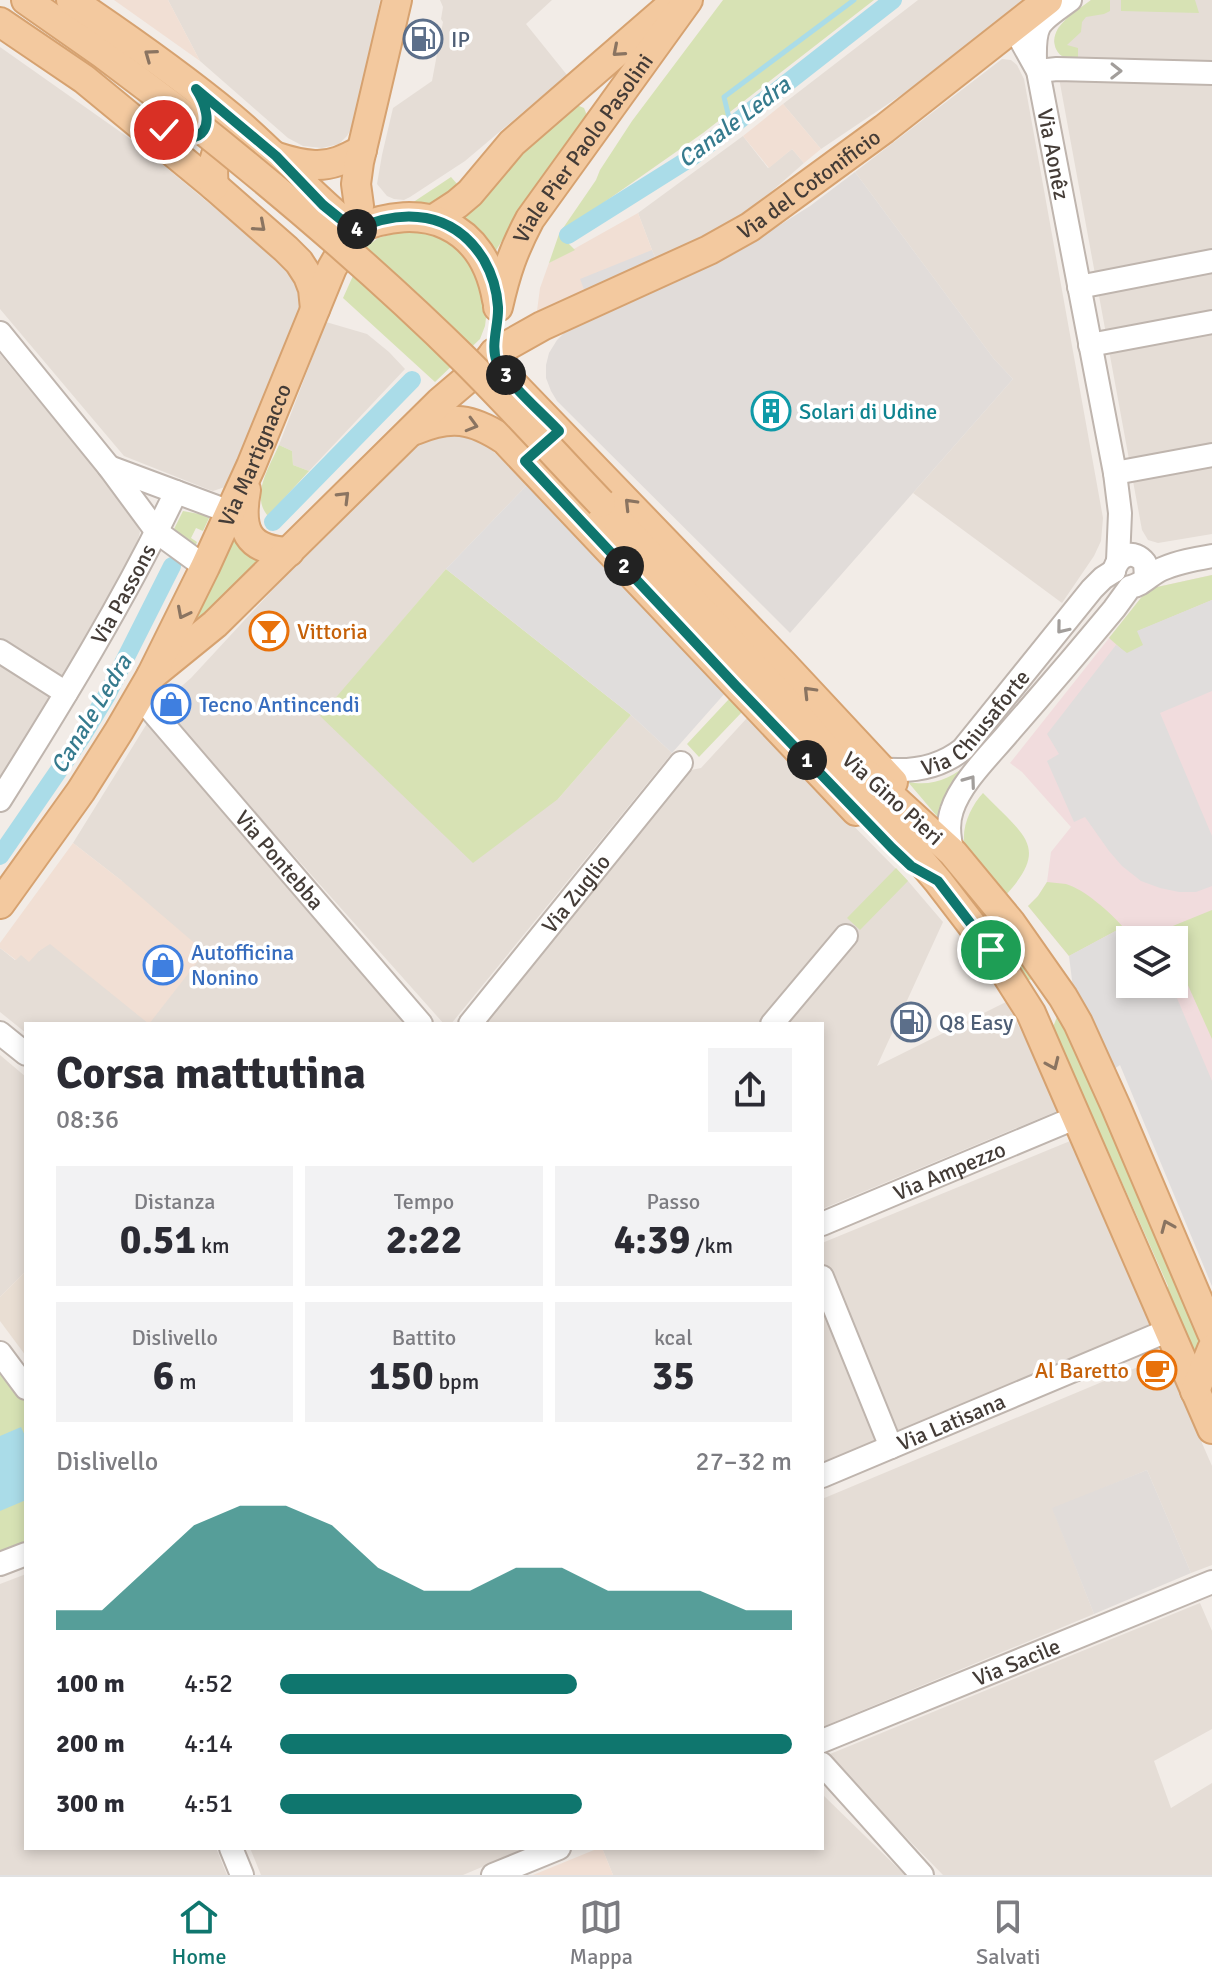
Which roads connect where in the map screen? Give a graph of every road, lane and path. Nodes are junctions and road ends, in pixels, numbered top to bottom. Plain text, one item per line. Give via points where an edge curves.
1 (26, 0) edge
2 (71, 0) edge
3 (397, 0) edge
4 (677, 0) edge
5 (688, 0) edge
6 (1048, 0) edge
7 (1070, 0) edge
8 (0, 22) edge
9 (1013, 26) junction
10 (1036, 67) junction
11 (1212, 73) edge
12 (84, 79) junction
13 (196, 89) junction
14 (568, 95) junction
15 (598, 125) junction
16 (276, 156) junction
17 (360, 156) junction
18 (214, 186) junction
19 (399, 217) junction
20 (434, 219) junction
21 (354, 230) junction
22 (1212, 261) edge
23 (1079, 287) junction
24 (498, 307) junction
25 (315, 309) junction
26 (1212, 322) edge
27 (542, 326) junction
28 (0, 333) edge
29 (1090, 345) junction
30 (494, 353) junction
31 (559, 431) junction
32 (410, 433) junction
33 (1212, 455) edge
34 (525, 461) junction
35 (251, 466) junction
36 (109, 467) junction
37 (1115, 473) junction
38 (176, 492) junction
39 (230, 512) junction
40 (157, 532) junction
41 (289, 552) junction
42 (1212, 556) edge
43 (205, 567) junction
44 (1130, 568) junction
45 (215, 624) joint
46 (0, 651) edge
47 (1036, 660) junction
48 (1057, 677) junction
49 (145, 686) junction
50 (66, 693) junction
51 (782, 697) junction
52 (681, 763) dead end
53 (869, 767) junction
54 (0, 800) edge
55 (953, 853) junction
56 (938, 881) junction
57 (0, 904) edge
58 (846, 936) dead end
59 (1056, 986) junction
60 (1025, 1002) junction
61 (419, 1022) edge
62 (472, 1022) edge
63 (774, 1022) edge
64 (0, 1033) edge
65 (24, 1052) edge
66 (1077, 1117) junction
67 (824, 1223) edge
68 (824, 1282) edge
69 (1169, 1330) junction
70 (1212, 1333) edge
71 (1212, 1349) edge
72 (0, 1353) edge
73 (24, 1385) edge
74 (1195, 1391) junction
75 (1212, 1429) edge
76 (891, 1447) junction
77 (824, 1475) edge
78 (24, 1555) edge
79 (0, 1564) edge
80 (1212, 1582) edge
81 (824, 1740) edge
82 (824, 1766) edge
83 (232, 1850) edge
84 (554, 1850) edge
85 (242, 1875) edge
86 (493, 1875) edge
87 (922, 1875) edge

1 - 51 main road, bridge via 265,179 425,322
13 -> 2 main road
3 - 17 main road, Via Martignacco
4 -> 14 main road, Viale Pier Paolo Pasolini
5 - 15 main road, Viale Pier Paolo Pasolini
6 - 9 main road, Via del Cotonificio
7 - 10 street via 1039,25
8 - 12 main road
9 - 10 street, Via Aonêz
9 - 27 main road, Via del Cotonificio via 750,227
10 -> 11 street
10 - 23 street, Via Aonêz
12 - 13 main road via 187,139 201,133 208,117
12 - 18 main road
13 - 16 main road
14 - 15 main road via 590,99
14 - 20 main road, Viale Pier Paolo Pasolini via 512,143 470,193
15 - 24 main road, Viale Pier Paolo Pasolini via 522,233
16 - 17 main road via 318,165
16 - 18 main road via 244,142 224,145 213,163
16 - 21 main road
17 - 19 main road via 372,195
17 - 21 main road, Via Martignacco
18 -> 25 main road via 299,262 313,289
19 - 20 main road
19 - 21 main road
20 - 24 main road via 452,226 476,247 489,269
21 - 25 main road, Via Martignacco
22 - 23 street
23 - 29 street, Via Aonêz
24 - 27 main road via 515,324
24 - 30 main road
25 - 35 main road, Via Martignacco
26 - 29 street
27 - 30 main road, Via del Cotonificio
28 - 36 street
29 - 37 street, Via Aonêz
30 - 31 main road via 507,377
30 - 32 main road, Via del Cotonificio
31 - 34 main road
53 -> 31 main road
32 -> 34 main road via 447,420 477,425 505,440
41 -> 32 main road, Via del Cotonificio
33 - 37 street
34 - 56 main road via 892,848
35 - 39 main road, Via Martignacco
35 - 41 main road via 243,510 246,530 261,547
36 - 38 street
36 - 40 street
37 - 44 street, Via Aonêz
38 - 39 street
38 - 40 street, Via Passons
39 - 43 main road, Via Martignacco
40 - 43 street
40 - 50 street, Via Passons
41 - 45 main road, Via del Cotonificio
42 - 44 street
43 -> 49 main road, Via Martignacco
44 -> 47 street, Via Chiusaforte via 1103,578
44 - 48 street, Via Chiusaforte via 1114,609
45 - 49 main road, Via Martignacco
46 - 50 street
47 - 48 street, Via Chiusaforte
47 - 53 street, Via Chiusaforte via 956,755 925,768
55 -> 48 street, Via Chiusaforte via 949,820 955,803
49 - 57 main road, Via Martignacco via 81,791
49 - 61 street, Via Pontebba
50 - 54 street, Via Passons
51 - 53 main road, Via Gino Pieri
51 - 56 main road, Via Gino Pieri
52 - 62 street, Via Zuglio
53 - 55 main road, Via Gino Pieri
55 - 59 main road, Via Gino Pieri
56 - 60 main road, Via Gino Pieri
58 - 63 street
59 - 60 main road
70 -> 59 main road, Via Gino Pieri via 1113,1099
60 -> 66 main road, Via Gino Pieri
64 - 65 street
66 - 67 street, Via Ampezzo
66 - 69 main road, Via Gino Pieri
68 - 76 street
69 - 74 main road, Via Gino Pieri
69 - 76 street, Via Latisana
71 - 74 main road
72 - 73 street
74 - 75 main road, Via Gino Pieri
76 - 77 street, Via Latisana
78 - 79 street
80 - 81 street, Via Sacile
82 - 87 street
83 - 85 street
84 - 86 street

